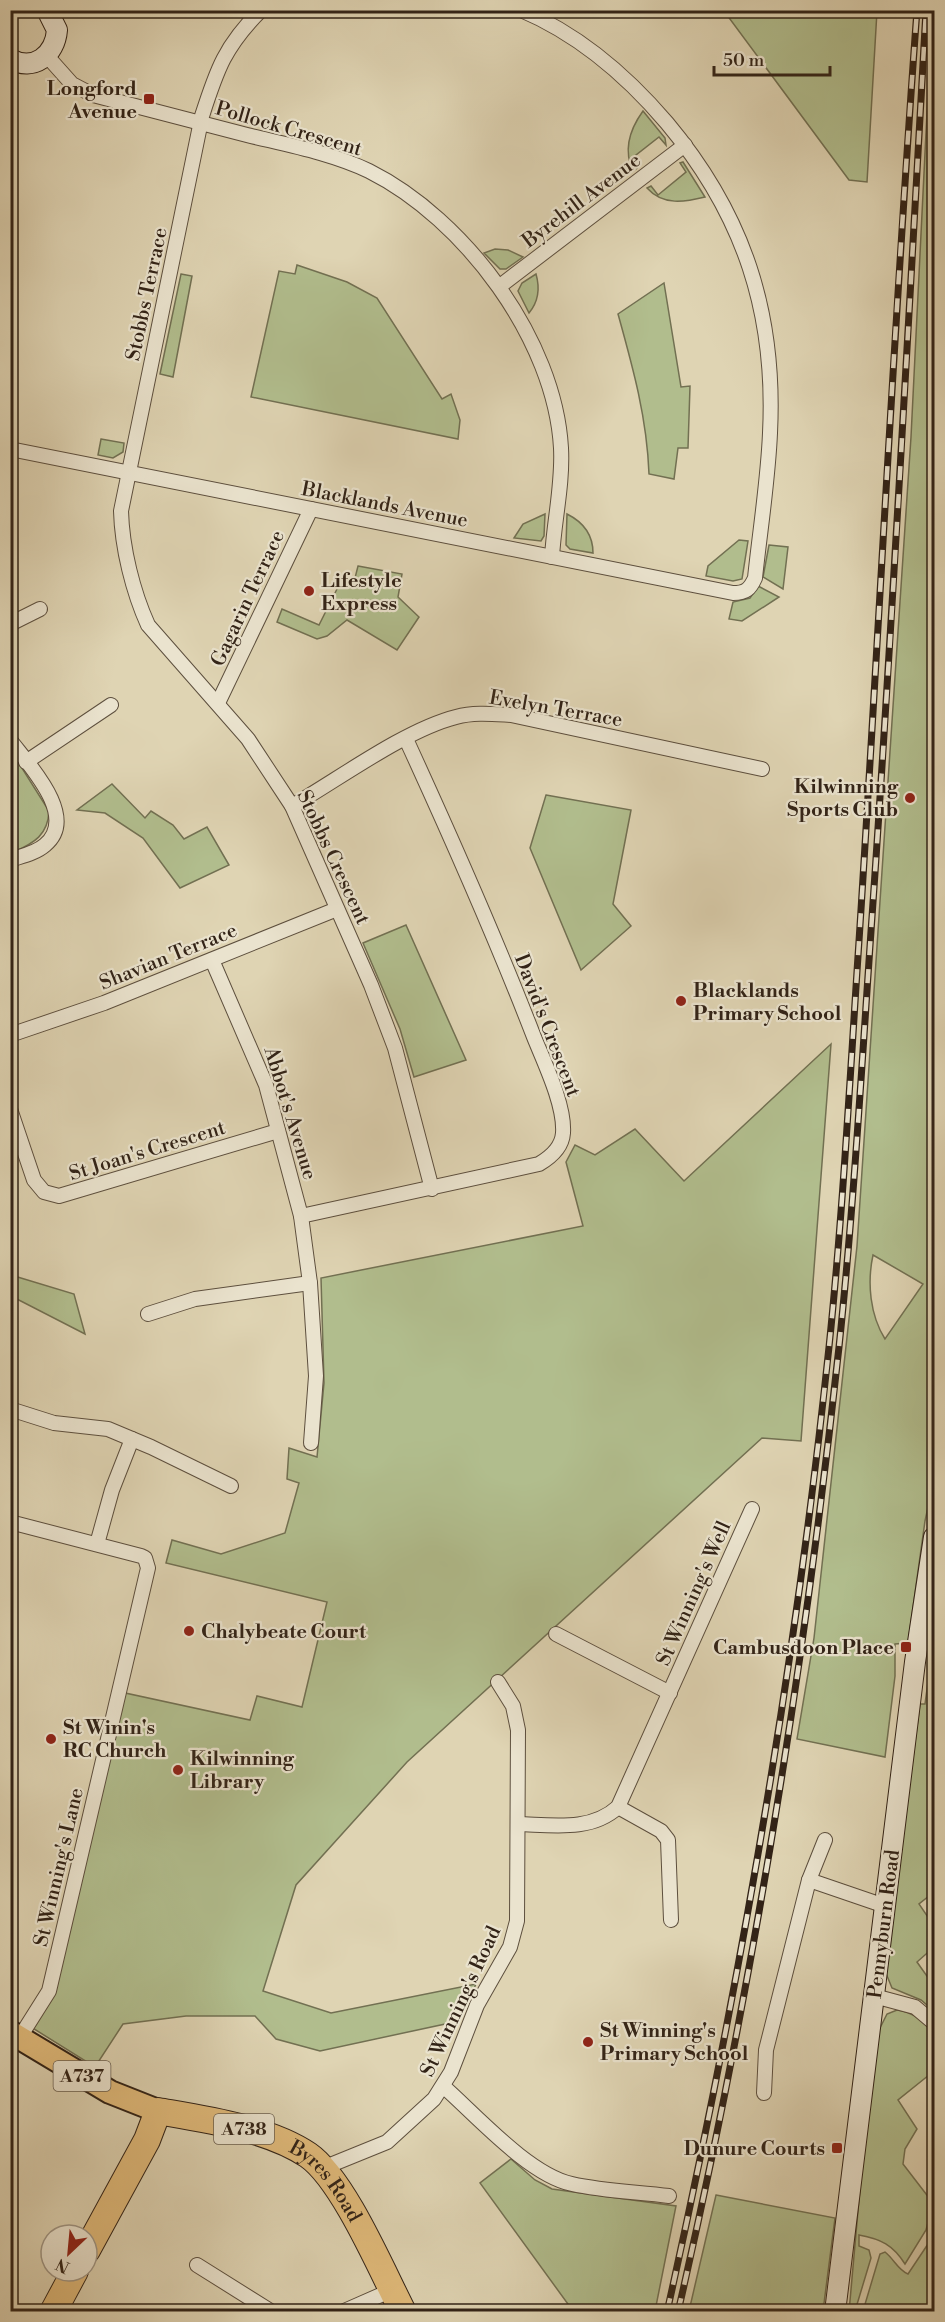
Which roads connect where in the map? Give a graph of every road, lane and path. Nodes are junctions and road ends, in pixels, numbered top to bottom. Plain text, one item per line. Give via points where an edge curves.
1 (261, 10) edge
2 (521, 10) edge
3 (50, 11) edge
4 (47, 56) junction
5 (10, 59) edge
6 (200, 123) junction
7 (685, 145) junction
8 (500, 286) junction
9 (10, 449) edge
10 (129, 473) junction
11 (310, 509) junction
12 (552, 557) junction
13 (40, 609) dead end
14 (10, 624) edge
15 (218, 703) junction
16 (111, 705) dead end
17 (406, 739) junction
18 (10, 740) edge
19 (26, 762) junction
20 (762, 769) dead end
21 (292, 806) junction
22 (10, 860) edge
23 (337, 909) junction
24 (212, 960) junction
25 (10, 1035) edge
26 (10, 1109) edge
27 (278, 1131) junction
28 (432, 1188) junction
29 (301, 1216) junction
30 (310, 1283) junction
31 (148, 1314) dead end
32 (10, 1408) edge
33 (132, 1439) junction
34 (311, 1443) dead end
35 (231, 1486) dead end
36 (752, 1509) dead end
37 (10, 1522) edge
38 (934, 1537) edge
39 (97, 1544) junction
40 (927, 1633) edge
41 (556, 1634) dead end
42 (498, 1682) dead end
43 (670, 1694) junction
44 (618, 1807) junction
45 (518, 1824) junction
46 (825, 1840) dead end
47 (809, 1880) junction
48 (885, 1906) junction
49 (671, 1920) dead end
50 (874, 1996) junction
51 (934, 2023) edge
52 (15, 2034) edge
53 (443, 2086) junction
54 (764, 2093) dead end
55 (158, 2111) junction
56 (322, 2168) junction
57 (669, 2196) dead end
58 (99, 2228) edge
59 (197, 2265) dead end
60 (69, 2283) edge
61 (398, 2301) edge
62 (53, 2312) edge
63 (272, 2312) edge
64 (342, 2312) edge
65 (835, 2312) edge

1 - 6 street, Stobbs Terrace via 229,46 216,72
2 - 7 street via 562,30 614,69 644,96
3 - 4 street via 57,30
4 - 5 street via 31,64
4 - 6 street, Pollock Crescent via 72,84 83,90
6 - 8 street, Pollock Crescent via 342,160 390,183 463,243
6 - 10 street, Stobbs Terrace
7 - 8 street, Byrehill Avenue
7 - 12 street, Blacklands Avenue via 701,165 738,233 764,319 770,433 755,578 751,588 733,593
8 - 12 street, Pollock Crescent via 534,346 556,414 561,448
9 - 10 street, Blacklands Avenue
10 - 11 street, Blacklands Avenue
10 - 15 street, Stobbs Crescent via 121,511 122,529 142,610 157,636
11 - 12 street, Blacklands Avenue
11 - 15 street, Gagarin Terrace
13 - 14 street
15 - 21 street, Stobbs Crescent via 248,739
16 - 19 street
17 - 20 street, Evelyn Terrace via 457,716 511,716
17 - 21 street, Evelyn Terrace
17 - 28 street, David's Crescent via 510,975 547,1068 563,1126 559,1146 539,1164
18 - 19 street
19 - 22 street via 56,808 56,832 45,846
21 - 23 street, Stobbs Crescent
23 - 24 street, Shavian Terrace
23 - 28 street, Stobbs Crescent via 395,1048
24 - 25 street, Shavian Terrace
24 - 27 street, Abbot's Avenue via 266,1085
26 - 27 street, St Joan's Crescent via 34,1180 44,1192 59,1196
27 - 29 street, Abbot's Avenue
28 - 29 street, David's Crescent
29 - 30 street, Abbot's Avenue
30 - 31 street via 195,1299
30 - 34 street, Abbot's Avenue via 316,1376
32 - 33 street via 54,1423 108,1429
33 - 35 street
33 - 39 street
36 - 43 street, St Winning's Well
37 - 39 street
38 - 40 street, Pennyburn Road
39 - 52 street, St Winning's Lane via 145,1558 147,1578 49,1990
40 - 48 street, Pennyburn Road
41 - 43 street, St Winning's Well
42 - 45 street, St Winning's Road via 516,1716
43 - 44 street, St Winning's Well
44 - 45 street via 581,1825
44 - 49 street via 660,1831 668,1840
45 - 53 street, St Winning's Road via 515,1934 477,2006
46 - 47 street
47 - 48 street
47 - 54 street via 766,2050
48 - 50 street, Pennyburn Road
50 - 51 street via 915,2007
50 - 65 street, Pennyburn Road
52 - 55 main road, A737 via 110,2092
53 - 56 street, St Winning's Road via 420,2114 387,2142
53 - 57 street via 548,2175 570,2184
55 - 56 highway, Byres Road / A738 via 241,2128 290,2145
55 - 58 highway via 147,2140
56 - 61 highway, Byres Road / A738 via 340,2193
59 - 63 street
60 - 62 highway
61 - 64 street

